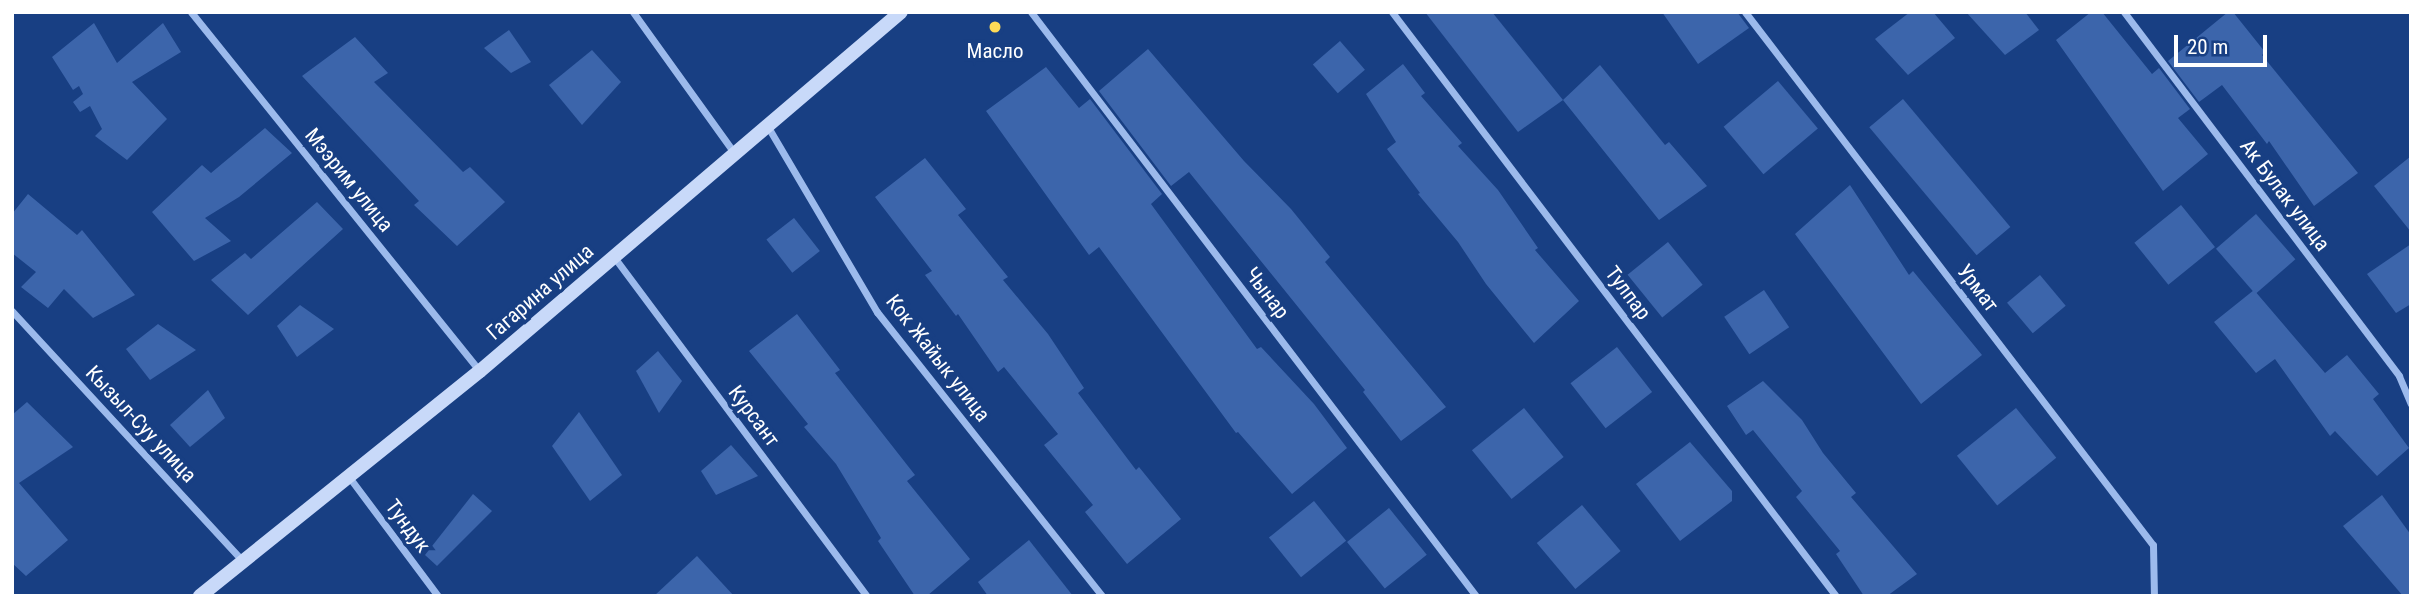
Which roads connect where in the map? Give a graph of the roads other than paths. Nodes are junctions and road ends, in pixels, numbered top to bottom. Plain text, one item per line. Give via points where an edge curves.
1 (191, 12) edge
2 (633, 12) edge
3 (901, 12) edge
4 (1031, 12) edge
5 (1392, 12) edge
6 (1745, 12) edge
7 (2124, 12) edge
8 (768, 127) junction
9 (735, 155) junction
10 (613, 257) junction
11 (12, 311) edge
12 (480, 371) junction
13 (2411, 404) edge
14 (349, 477) junction
15 (243, 561) junction
16 (200, 596) edge
17 (438, 596) edge
18 (867, 596) edge
19 (1102, 596) edge
20 (1476, 596) edge
21 (1836, 596) edge
22 (2154, 596) edge

1 - 12 street, Мээрим улица
2 - 9 street
3 - 8 main road, Гагарина улица
4 - 20 street, Чынар
5 - 21 street, Тулпар
6 - 22 street, Урмат via 2153,545
7 - 13 street, Ак Булак улица via 2399,376
8 - 9 main road, Гагарина улица
8 - 19 street, Кок Жайык улица via 877,312
9 - 10 main road, Гагарина улица
10 - 12 main road, Гагарина улица
10 - 18 street, Курсант
11 - 15 street, Кызыл-Суу улица
12 - 14 main road, Гагарина улица
14 - 15 main road, Гагарина улица
14 - 17 street, Тундук
15 - 16 main road, Гагарина улица

